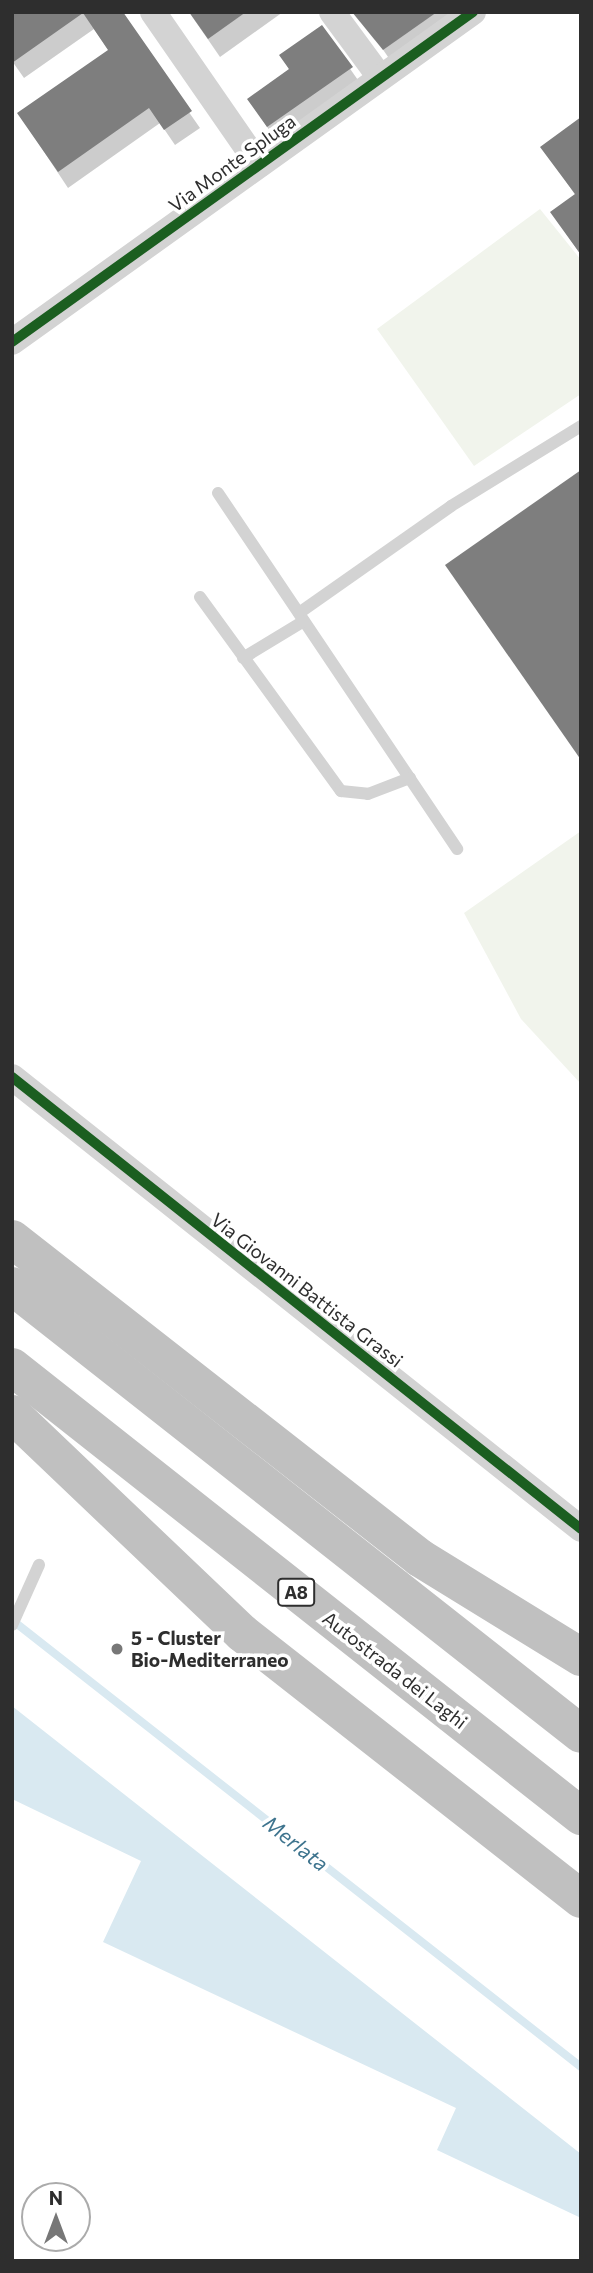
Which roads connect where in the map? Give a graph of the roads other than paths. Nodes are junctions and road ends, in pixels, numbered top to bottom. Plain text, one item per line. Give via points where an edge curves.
1 (153, 12) edge
2 (332, 12) edge
3 (473, 12) edge
4 (380, 77) junction
5 (259, 165) junction
6 (12, 342) edge
7 (581, 426) edge
8 (218, 493) dead end
9 (200, 597) dead end
10 (301, 617) junction
11 (243, 658) junction
12 (410, 778) junction
13 (457, 849) dead end
14 (12, 1077) edge
15 (12, 1239) edge
16 (12, 1286) edge
17 (12, 1367) edge
18 (12, 1414) edge
19 (581, 1530) edge
20 (39, 1565) dead end
21 (12, 1625) edge
22 (581, 1657) edge
23 (581, 1734) edge
24 (581, 1816) edge
25 (581, 1899) edge

1 - 5 street
2 - 4 street
3 - 4 street, Via Monte Spluga
4 - 5 street, Via Monte Spluga
5 - 6 street, Via Monte Spluga
7 - 10 lane via 451,506
8 - 10 lane
9 - 11 lane
10 - 11 lane
10 - 12 lane
11 - 12 lane via 341,791 368,794
12 - 13 lane
14 - 19 street, Via Giovanni Battista Grassi
15 - 22 highway via 419,1558
16 - 23 highway
17 - 24 highway, Autostrada dei Laghi / A8
18 - 25 highway via 242,1633
20 - 21 lane

